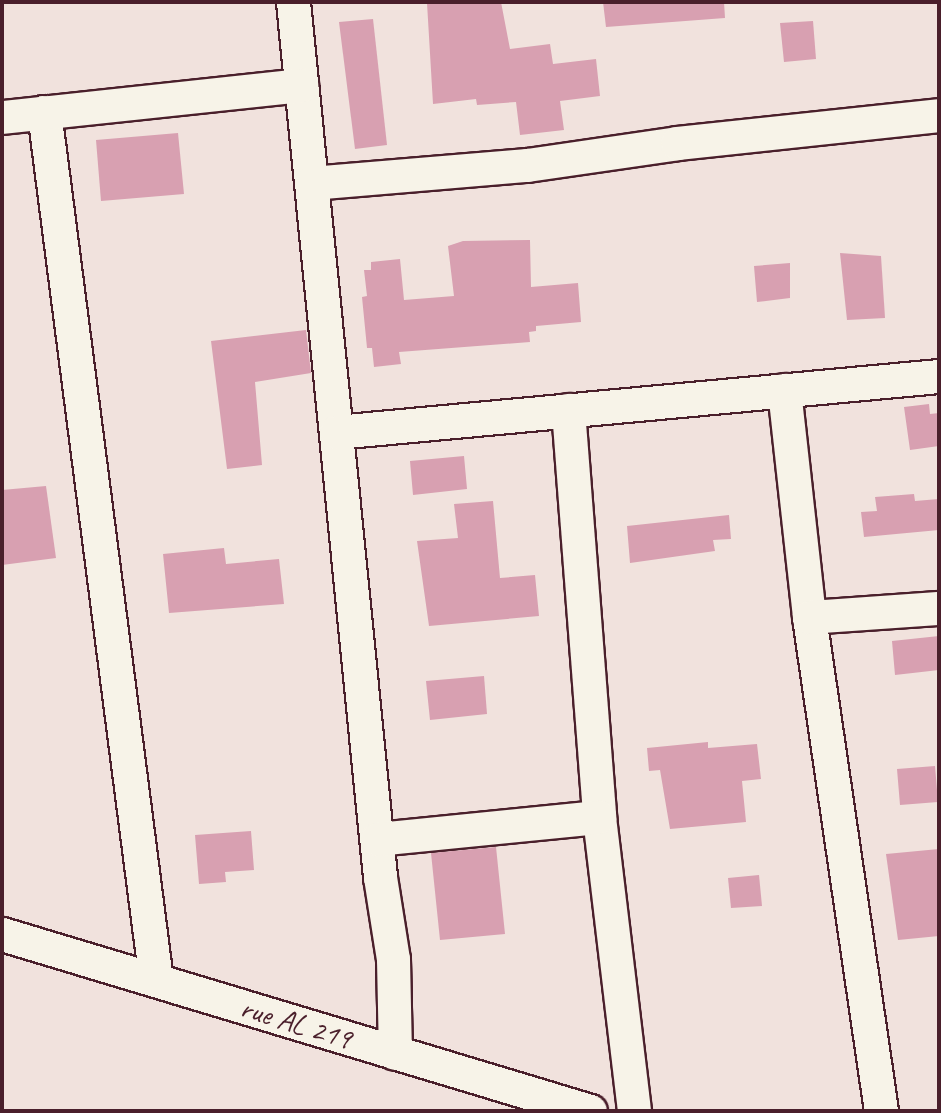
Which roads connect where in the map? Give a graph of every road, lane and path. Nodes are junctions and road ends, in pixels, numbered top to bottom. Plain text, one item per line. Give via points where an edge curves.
1 (293, 2) edge
2 (301, 85) junction
3 (44, 112) junction
4 (939, 115) edge
5 (2, 117) edge
6 (311, 183) junction
7 (939, 376) edge
8 (784, 390) junction
9 (568, 410) junction
10 (336, 432) junction
11 (939, 608) edge
12 (809, 617) junction
13 (599, 817) junction
14 (377, 839) junction
15 (2, 934) edge
16 (156, 980) junction
17 (395, 1053) junction
18 (590, 1111) edge
19 (635, 1111) edge
20 (881, 1111) edge

1 - 2 street
2 - 3 street
2 - 6 street
3 - 5 street
3 - 16 street
4 - 6 street via 677,143 527,165
6 - 10 street
7 - 8 street
8 - 9 street
8 - 12 street
9 - 10 street
9 - 13 street
10 - 14 street
11 - 12 street
12 - 20 street
13 - 14 street
13 - 19 street
14 - 17 street via 393,959
15 - 16 street, rue AL 219
16 - 17 street, rue AL 219
17 - 18 street, rue AL 219

